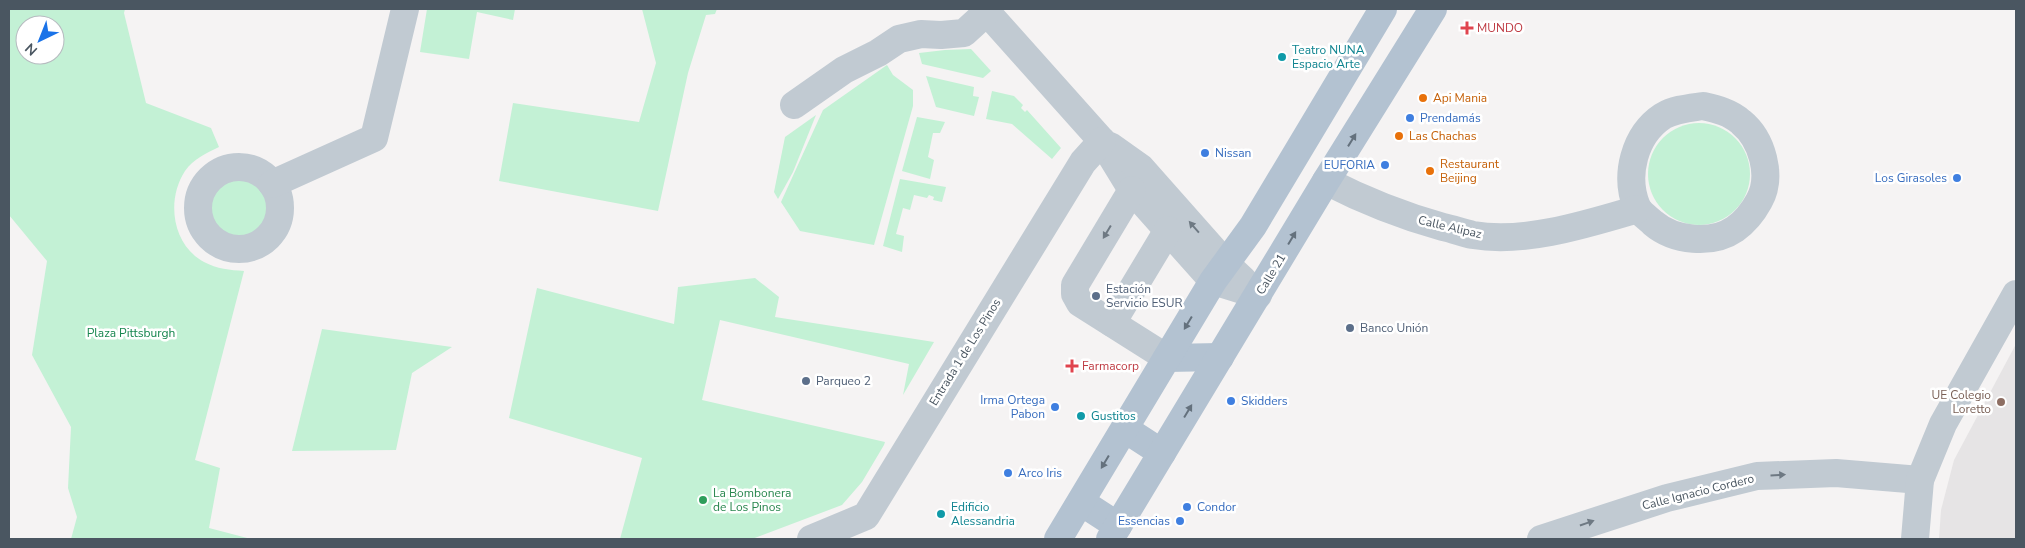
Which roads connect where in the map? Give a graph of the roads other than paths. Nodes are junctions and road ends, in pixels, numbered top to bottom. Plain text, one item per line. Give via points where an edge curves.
1 (405, 9) edge
2 (1383, 9) edge
3 (1433, 9) edge
4 (985, 10) edge
5 (794, 105) dead end
6 (1102, 140) junction
7 (1291, 161) junction
8 (1326, 181) junction
9 (272, 184) dead end
10 (1132, 190) junction
11 (1638, 209) junction
12 (1168, 230) junction
13 (1219, 272) junction
14 (2016, 294) edge
15 (1258, 295) junction
16 (1112, 323) junction
17 (1220, 357) junction
18 (1167, 358) junction
19 (1125, 429) junction
20 (1162, 453) junction
21 (1920, 480) junction
22 (1081, 502) junction
23 (1114, 532) edge
24 (811, 539) edge
25 (1058, 539) edge
26 (1541, 539) edge
27 (1915, 539) edge

1 - 9 street via 374,138
2 - 7 main road
8 -> 3 main road, Calle 21
4 - 5 street via 964,33 920,34 899,39 844,70
4 - 6 street
6 - 10 street
13 -> 6 street via 1142,168
6 - 24 street, Entrada 1 de Los Pinos via 1083,162 866,516
7 - 8 main road
7 - 13 main road via 1253,226
8 - 11 street, Calle Alipaz via 1415,219 1473,235 1523,235 1583,225
15 -> 8 main road, Calle 21
10 - 12 street
10 -> 16 street via 1075,285 1080,303
11 - 11 street via 1658,227 1694,240 1715,238 1734,230 1750,216 1761,198 1765,178 1763,157 1755,137 1741,122 1723,111 1703,106 1682,108 1663,116 1636,148 1631,180
12 - 13 street
12 - 16 street
13 - 15 street
13 -> 18 main road
14 - 21 street via 1943,424
15 - 17 main road, Calle 21
16 - 18 street
17 - 18 main road
20 -> 17 main road, Calle 21
18 - 19 main road
19 - 20 main road
19 -> 22 main road
20 - 23 main road, Calle 21
26 -> 21 street, Calle Ignacio Cordero via 1667,498 1757,476 1836,473
21 - 27 street
22 - 23 main road
22 - 25 main road

